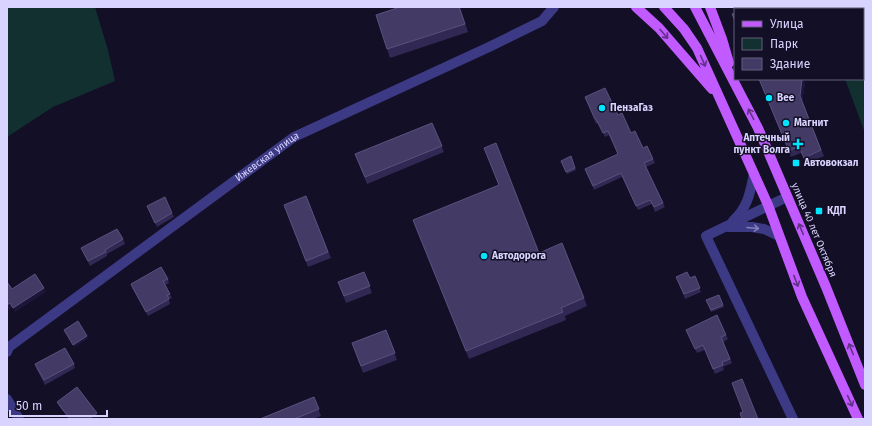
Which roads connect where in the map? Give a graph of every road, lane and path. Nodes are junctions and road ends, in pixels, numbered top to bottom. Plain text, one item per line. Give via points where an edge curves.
1 (554, 7) edge
2 (636, 7) edge
3 (664, 7) edge
4 (696, 7) edge
5 (710, 7) edge
6 (734, 79) edge
7 (734, 80) edge
8 (736, 86) junction
9 (719, 96) junction
10 (754, 174) junction
11 (787, 197) junction
12 (768, 206) junction
13 (726, 227) junction
14 (779, 236) junction
15 (7, 352) edge
16 (865, 385) edge
17 (7, 399) edge
18 (19, 419) edge
19 (793, 419) edge
20 (858, 419) edge

1 - 15 street, Ижевская улица via 542,20 489,47 294,137 9,346
2 -> 9 main road via 659,28
3 -> 9 main road via 697,48
4 - 8 main road, улица 40 лет Октября
5 - 6 main road, улица 40 лет Октября
7 - 8 main road, улица 40 лет Октября
11 -> 8 main road, улица 40 лет Октября via 758,128
9 - 10 main road
10 - 12 main road
10 - 13 street via 744,209
11 - 12 street
16 -> 11 main road, улица 40 лет Октября
12 - 13 street
12 - 14 main road
13 -> 14 street via 764,229
13 - 19 street via 706,236
14 -> 20 main road via 802,297
17 - 18 street

